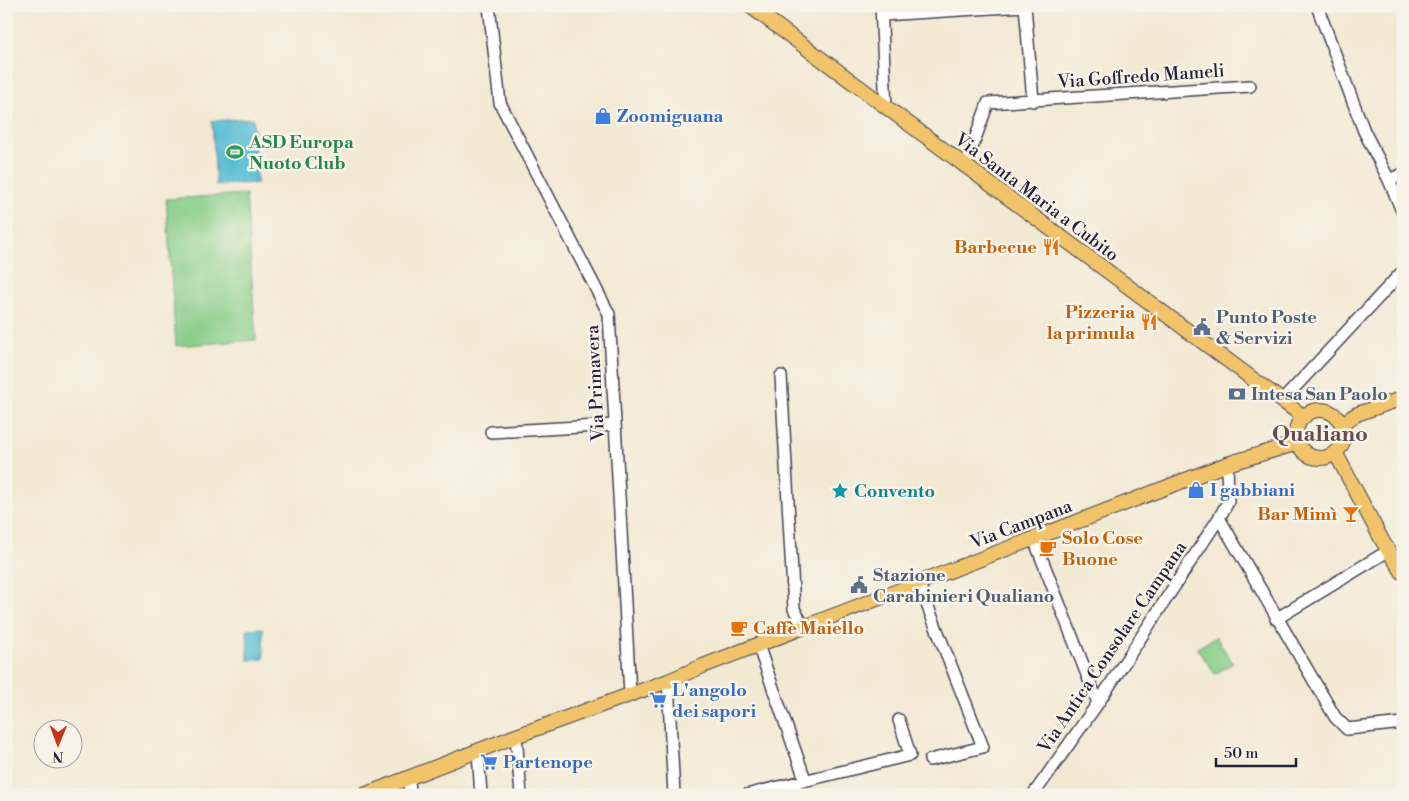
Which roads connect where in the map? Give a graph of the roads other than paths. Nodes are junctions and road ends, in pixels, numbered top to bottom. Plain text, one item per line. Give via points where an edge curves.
1 (489, 6) edge
2 (750, 6) edge
3 (1025, 6) edge
4 (1317, 6) edge
5 (987, 8) edge
6 (882, 10) edge
7 (1250, 86) dead end
8 (1033, 101) junction
9 (886, 108) junction
10 (965, 167) junction
11 (1403, 174) edge
12 (1389, 180) junction
13 (1403, 213) edge
14 (1403, 271) edge
15 (780, 376) dead end
16 (1403, 398) edge
17 (1282, 401) junction
18 (1304, 417) junction
19 (1342, 424) junction
20 (615, 425) junction
21 (491, 432) dead end
22 (1298, 443) junction
23 (1335, 452) junction
24 (1227, 464) junction
25 (1219, 518) junction
26 (1034, 538) junction
27 (1388, 551) junction
28 (1403, 573) edge
29 (919, 584) junction
30 (1276, 618) junction
31 (804, 627) junction
32 (758, 645) junction
33 (668, 682) junction
34 (630, 694) junction
35 (1098, 703) junction
36 (899, 720) dead end
37 (1403, 723) edge
38 (516, 736) junction
39 (478, 752) junction
40 (930, 760) dead end
41 (409, 779) junction
42 (805, 779) junction
43 (364, 795) edge
44 (410, 795) edge
45 (481, 795) edge
46 (521, 795) edge
47 (674, 795) edge
48 (746, 795) edge
49 (1033, 795) edge

1 - 20 street, Via Primavera via 500,103 609,314
2 - 9 main road, Via Santa Maria a Cubito
3 - 5 street
3 - 8 street, Via Goffredo Mameli
4 - 12 street via 1364,132
5 - 6 street
6 - 9 street
7 - 8 street, Via Goffredo Mameli
8 - 10 street, Via Goffredo Mameli via 988,103
9 - 10 main road, Via Santa Maria a Cubito
10 - 17 main road, Via Santa Maria a Cubito
11 - 12 street
12 - 13 street
14 - 17 street
15 - 31 street via 794,609
16 - 19 main road via 1357,414
17 - 18 main road, Via Santa Maria a Cubito
18 - 19 main road via 1316,410 1324,410
18 - 22 main road via 1297,429
19 - 23 main road via 1343,439
20 - 21 street
20 - 34 street, Via Primavera
22 - 23 main road via 1314,457 1329,456
22 - 24 main road, Via Campana
23 - 27 main road
24 - 25 street, Via Antica Consolare Campana via 1228,502
24 - 26 main road, Via Campana
25 - 30 street
25 - 35 street, Via Antica Consolare Campana
26 - 29 main road, Via Campana
26 - 35 street
27 - 28 main road
27 - 30 street
29 - 31 main road, Via Campana
29 - 40 street via 983,747
30 - 37 street via 1335,717 1347,729
31 - 32 main road, Via Campana
32 - 33 main road, Via Campana
32 - 42 street
33 - 34 main road, Via Campana
33 - 47 street
34 - 38 main road, Via Campana
35 - 49 street, Via Antica Consolare Campana
36 - 42 street via 910,756
38 - 39 main road, Via Campana
38 - 46 street
39 - 41 main road, Via Campana
39 - 45 street
41 - 43 main road, Via Campana
41 - 44 street
42 - 48 street

